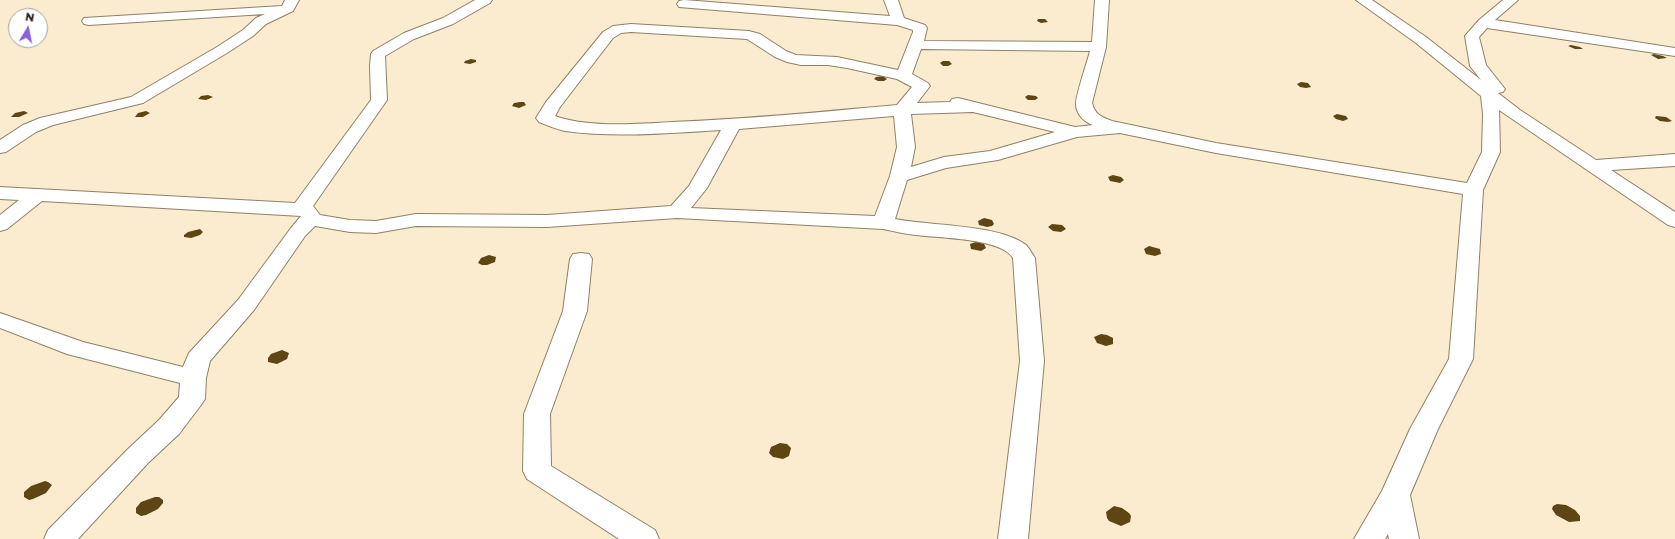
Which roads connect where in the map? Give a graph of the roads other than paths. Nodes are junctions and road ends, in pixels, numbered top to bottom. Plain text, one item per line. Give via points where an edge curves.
1 (485, 0) edge
2 (891, 0) edge
3 (1102, 0) edge
4 (1363, 0) edge
5 (1511, 0) edge
6 (685, 2) edge
7 (290, 4) edge
8 (171, 5) dead end
9 (159, 15) junction
10 (89, 21) dead end
11 (898, 21) junction
12 (1484, 23) junction
13 (665, 29) junction
14 (915, 45) junction
15 (1099, 47) junction
16 (1675, 52) edge
17 (903, 76) junction
18 (922, 86) junction
19 (1489, 95) junction
20 (972, 107) junction
21 (902, 110) junction
22 (1514, 114) junction
23 (732, 125) junction
24 (1127, 128) junction
25 (1076, 132) junction
26 (0, 148) edge
27 (1675, 160) edge
28 (1591, 166) junction
29 (899, 176) junction
30 (1473, 190) junction
31 (0, 193) edge
32 (37, 195) junction
33 (677, 212) junction
34 (305, 214) junction
35 (1675, 221) edge
36 (883, 223) junction
37 (0, 225) edge
38 (581, 259) dead end
39 (0, 320) edge
40 (193, 378) junction
41 (1395, 495) junction
42 (59, 539) edge
43 (644, 539) edge
44 (1013, 539) edge
45 (1369, 539) edge
46 (1404, 539) edge

1 - 34 street via 448,21 409,36 378,54 379,100
2 - 11 street
3 - 15 street
4 - 19 street via 1421,40
5 - 12 street
6 - 11 street
6 - 13 street
7 - 9 street
7 - 26 street via 260,21 248,33 222,50 136,100 39,125
8 - 9 street
9 - 10 street
11 - 14 street via 920,28
12 - 16 street
12 - 22 street via 1472,36 1478,66 1510,102
13 - 17 street via 749,35 758,37 774,50 791,58 838,62
13 - 23 street via 624,28 613,32 577,74 545,118 554,124 579,128
14 - 15 street
14 - 17 street
15 - 24 street via 1084,103 1085,111 1097,121
17 - 18 street
18 - 20 street via 944,98
18 - 21 street
19 - 22 street
19 - 30 street via 1491,152
20 - 21 street
20 - 25 street
21 - 23 street
21 - 29 street via 906,147
22 - 28 street
23 - 33 street via 697,188
24 - 25 street
24 - 30 street via 1216,148
25 - 29 street via 992,156 944,163
27 - 28 street
28 - 35 street
29 - 36 street
30 - 41 street via 1461,359 1424,429
31 - 32 street
32 - 34 street
32 - 37 street
33 - 34 street via 547,221 416,220 376,226 350,226
33 - 36 street
34 - 40 street via 298,232 246,305 198,359
36 - 44 street via 984,236 1014,247 1024,258 1032,361
38 - 43 street via 575,312 537,414 537,471
39 - 40 street via 76,348
40 - 42 street via 192,399 169,427
41 - 45 street
41 - 46 street

